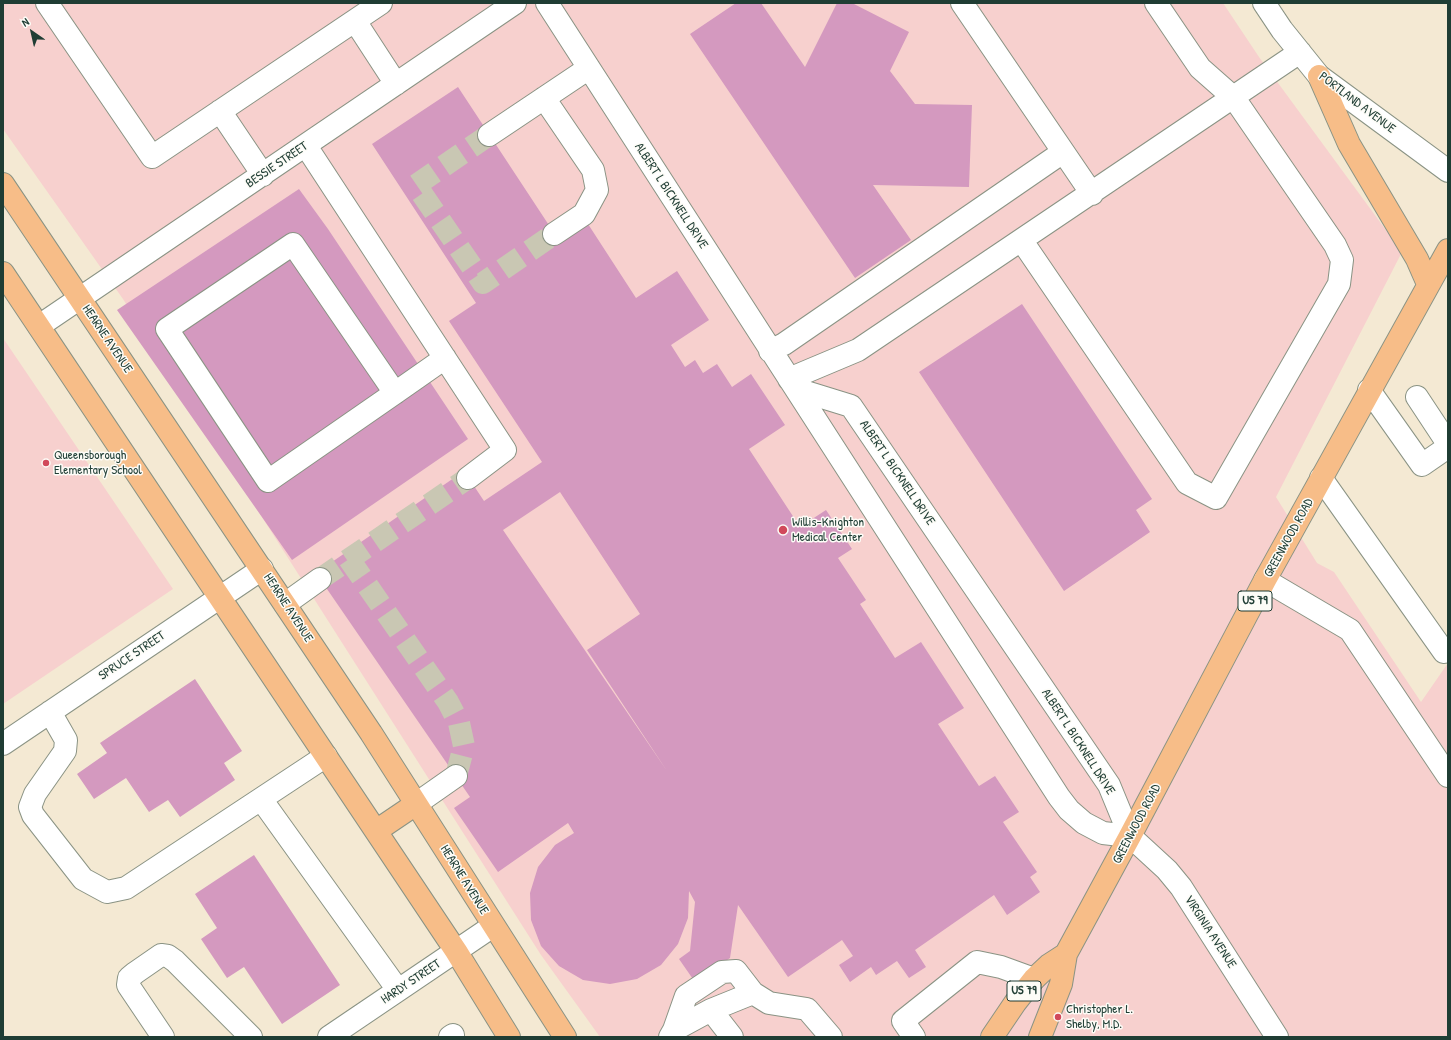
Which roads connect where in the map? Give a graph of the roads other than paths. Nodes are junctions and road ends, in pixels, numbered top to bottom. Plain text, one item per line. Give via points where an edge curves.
1 (48, 3) edge
2 (382, 3) edge
3 (515, 3) edge
4 (547, 3) edge
5 (962, 3) edge
6 (1156, 3) edge
7 (1264, 3) edge
8 (355, 21) junction
9 (1300, 52) junction
10 (589, 68) junction
11 (1319, 76) junction
12 (396, 84) junction
13 (544, 98) junction
14 (1234, 98) junction
15 (220, 111) junction
16 (489, 135) tunnel mouth
17 (306, 146) junction
18 (1063, 152) junction
19 (1448, 171) edge
20 (263, 175) junction
21 (3, 184) edge
22 (1092, 194) junction
23 (554, 234) tunnel mouth
24 (1022, 241) junction
25 (1448, 250) edge
26 (3, 273) edge
27 (1428, 284) junction
28 (80, 298) junction
29 (39, 326) junction
30 (770, 351) junction
31 (445, 358) junction
32 (792, 384) junction
33 (1370, 390) junction
34 (395, 393) junction
35 (1417, 397) dead end
36 (1448, 444) edge
37 (1448, 447) edge
38 (468, 478) tunnel mouth
39 (1321, 478) junction
40 (262, 569) junction
41 (320, 579) tunnel mouth
42 (1265, 580) junction
43 (220, 597) junction
44 (285, 604) junction
45 (1444, 652) dead end
46 (50, 712) junction
47 (3, 744) edge
48 (326, 756) junction
49 (456, 776) tunnel mouth
50 (1448, 776) edge
51 (261, 800) junction
52 (416, 804) junction
53 (376, 831) junction
54 (1130, 836) junction
55 (493, 926) junction
56 (456, 951) junction
57 (1066, 954) junction
58 (1034, 979) junction
59 (398, 990) junction
60 (753, 993) junction
61 (711, 1010) junction
62 (672, 1034) edge
63 (163, 1037) edge
64 (251, 1037) edge
65 (329, 1037) edge
66 (509, 1037) edge
67 (565, 1037) edge
68 (732, 1037) edge
69 (831, 1037) edge
70 (914, 1037) edge
71 (992, 1037) edge
72 (1040, 1037) edge
73 (1278, 1037) edge

1 - 15 street via 152,157
2 - 8 street
3 - 12 street, BESSIE STREET
4 - 10 street, ALBERT L BICKNELL DRIVE
5 - 18 street
6 - 14 street via 1200,68
7 - 9 street, PORTLAND AVENUE
8 - 12 street
8 - 15 street
9 - 11 street, PORTLAND AVENUE
9 - 14 street
10 - 13 street
10 - 30 street, ALBERT L BICKNELL DRIVE
11 - 19 street, PORTLAND AVENUE
11 - 27 main road via 1349,144 1417,259
12 - 17 street, BESSIE STREET
13 - 16 street
13 - 23 street via 593,170 597,190 584,214
14 - 22 street
14 - 24 street via 1335,245 1342,260 1340,284 1216,498 1187,483
15 - 20 street
17 - 20 street, BESSIE STREET
17 - 31 street
18 - 22 street
18 - 30 street via 784,344
20 - 28 street, BESSIE STREET
21 - 28 main road, HEARNE AVENUE
22 - 24 street
24 - 32 street via 858,350
25 - 27 main road, GREENWOOD ROAD / US 79
26 - 29 main road
27 - 33 main road, GREENWOOD ROAD / US 79
28 - 29 street, BESSIE STREET
28 - 40 main road, HEARNE AVENUE
29 - 43 main road
30 - 32 street, ALBERT L BICKNELL DRIVE
31 - 34 street
31 - 38 street via 505,450
32 - 54 street, ALBERT L BICKNELL DRIVE via 1069,810 1084,823 1104,833
32 - 54 street, ALBERT L BICKNELL DRIVE via 851,406 1109,785
33 - 37 street via 1422,465
33 - 39 main road, GREENWOOD ROAD / US 79
34 - 34 street via 293,244 167,329 268,481
35 - 36 street
39 - 42 main road, GREENWOOD ROAD / US 79
39 - 45 street
40 - 43 street, SPRUCE STREET
40 - 44 main road, HEARNE AVENUE
41 - 44 street
42 - 50 street via 1350,630
42 - 54 main road, GREENWOOD ROAD / US 79
43 - 46 street, SPRUCE STREET
43 - 48 main road
44 - 52 main road, HEARNE AVENUE
46 - 47 street, SPRUCE STREET
46 - 51 street via 66,740 65,751 35,794 30,808 83,880 96,888 107,892 126,888
48 - 51 street
48 - 53 main road
49 - 52 street
51 - 59 street
52 - 53 main road
52 - 55 main road, HEARNE AVENUE
53 - 56 main road
54 - 57 main road, GREENWOOD ROAD / US 79
54 - 73 street, VIRGINIA AVENUE via 1167,870 1181,887
55 - 56 street, HARDY STREET
55 - 67 main road, HEARNE AVENUE
56 - 59 street, HARDY STREET
56 - 66 main road
57 - 58 main road, GREENWOOD ROAD / US 79
57 - 72 main road, GREENWOOD ROAD / US 79 via 1061,984
58 - 70 street via 1002,967 977,962 903,1021
58 - 71 main road, GREENWOOD ROAD / US 79 via 1014,1003
59 - 65 street, HARDY STREET
60 - 61 street
60 - 62 street via 736,971 722,972 686,996
60 - 69 street via 768,1003 808,1009
61 - 62 street
61 - 68 street
63 - 64 street via 128,985 129,978 161,955 175,961

